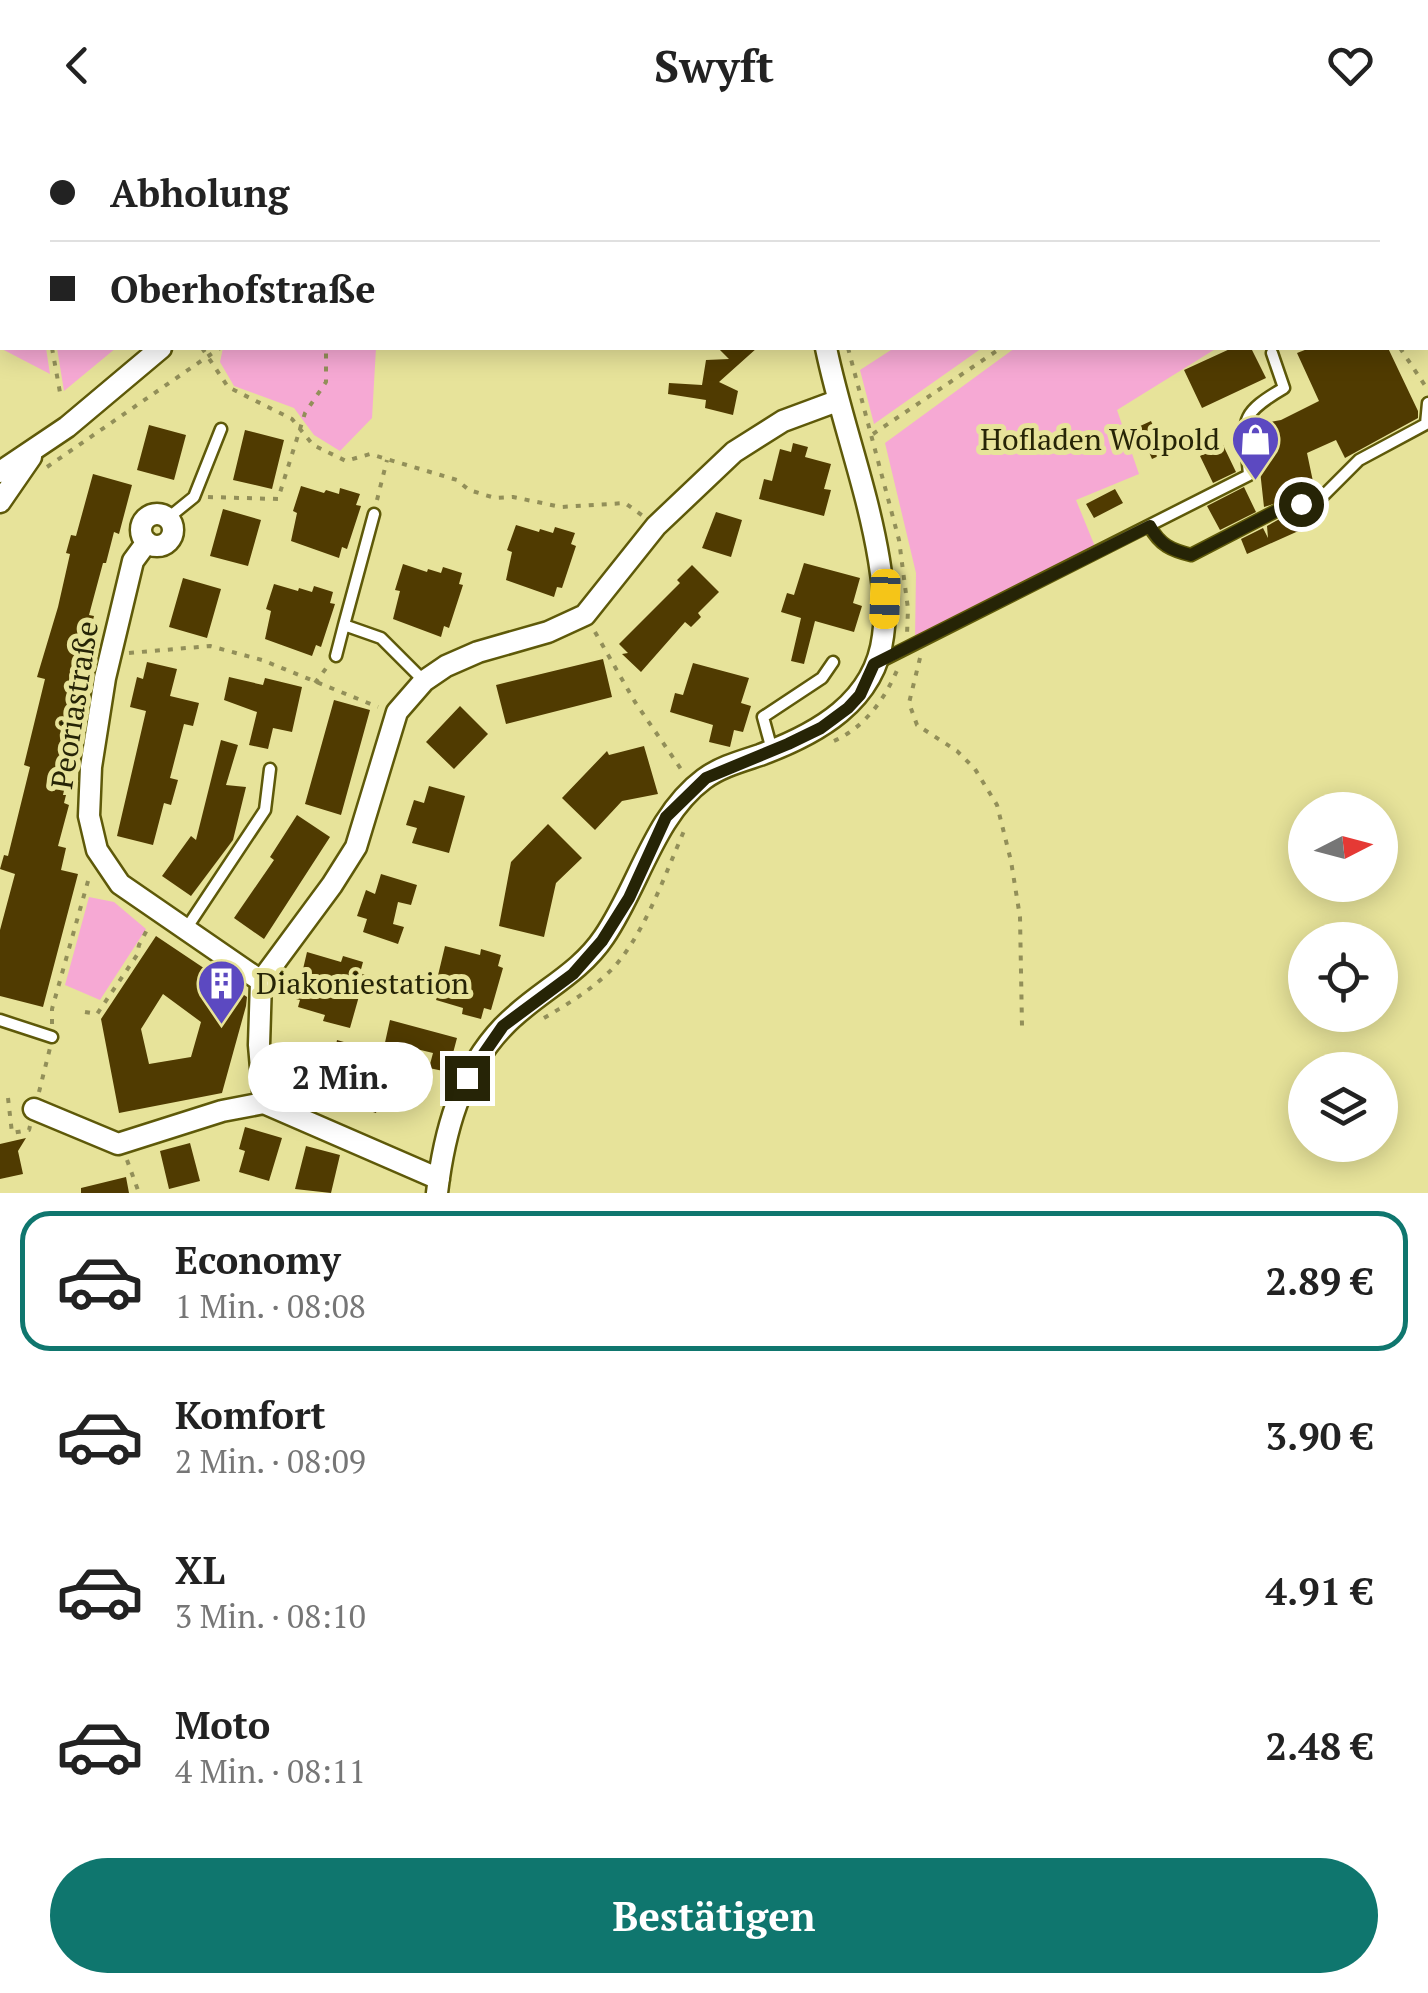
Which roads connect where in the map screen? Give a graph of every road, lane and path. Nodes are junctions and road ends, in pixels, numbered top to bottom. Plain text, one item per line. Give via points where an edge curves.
1 (52, 350) edge
2 (159, 350) edge
3 (203, 350) edge
4 (218, 350) edge
5 (326, 350) edge
6 (826, 350) edge
7 (998, 350) edge
8 (1401, 350) edge
9 (1272, 353) dead end
10 (208, 358) junction
11 (1428, 390) edge
12 (61, 398) dead end
13 (837, 401) junction
14 (1428, 403) edge
15 (302, 427) junction
16 (222, 429) dead end
17 (854, 448) junction
18 (387, 460) junction
19 (37, 461) junction
20 (0, 472) edge
21 (194, 497) junction
22 (0, 500) edge
23 (374, 514) joint
24 (168, 518) joint
25 (656, 526) junction
26 (1150, 526) junction
27 (586, 615) junction
28 (344, 625) junction
29 (924, 639) junction
30 (110, 654) junction
31 (336, 656) joint
32 (833, 662) dead end
33 (874, 664) junction
34 (424, 681) junction
35 (316, 684) junction
36 (397, 712) junction
37 (772, 750) junction
38 (270, 768) dead end
39 (694, 789) junction
40 (96, 850) junction
41 (158, 911) junction
42 (186, 930) junction
43 (262, 981) junction
44 (84, 1012) dead end
45 (0, 1020) edge
46 (1022, 1026) dead end
47 (52, 1037) junction
48 (8, 1098) dead end
49 (264, 1103) junction
50 (34, 1110) joint
51 (12, 1132) dead end
52 (118, 1144) junction
53 (438, 1186) edge
54 (139, 1193) edge

1 - 12 path
2 - 19 street
3 - 10 path
4 - 10 path
5 - 15 path via 326,382
6 - 13 street
7 - 17 path
8 - 11 path
9 - 26 lane via 1284,388 1252,406 1245,424 1249,475
10 - 15 path via 228,387
10 - 19 path
13 - 17 street
13 - 25 street via 783,420 734,452
14 - 26 lane via 1426,424 1358,460 1321,498 1280,509 1191,555 1172,550
15 - 18 path via 312,445 346,461 370,454
15 - 21 path via 278,499
16 - 21 lane
17 - 33 street via 885,599
18 - 23 path
18 - 25 path via 495,498 561,507 625,503
19 - 20 street
19 - 22 street
21 - 24 lane
23 - 28 lane
24 - 30 street, Peoriastraße via 170,539 158,546 147,542 133,561
25 - 27 street
26 - 29 lane
27 - 34 street via 478,652
27 - 39 path
28 - 31 lane
28 - 34 lane via 381,638
29 - 33 lane
29 - 46 path via 908,703 916,724 975,769 997,806 1020,917
30 - 35 path via 210,646
30 - 40 street, Peoriastraße via 91,768
31 - 35 path
32 - 37 lane via 822,678 763,717
33 - 37 street via 848,708
34 - 36 street
35 - 36 path
36 - 43 street via 356,847
37 - 39 street
38 - 42 lane via 265,810
39 - 53 street via 666,817 602,941 573,974 503,1026 467,1078
40 - 41 street via 120,884
40 - 47 path via 52,1009
41 - 42 street
41 - 44 path via 97,1014
42 - 43 street
43 - 49 street
45 - 47 lane
47 - 50 path
48 - 51 path
49 - 52 street
49 - 53 street
50 - 52 street
52 - 54 path

